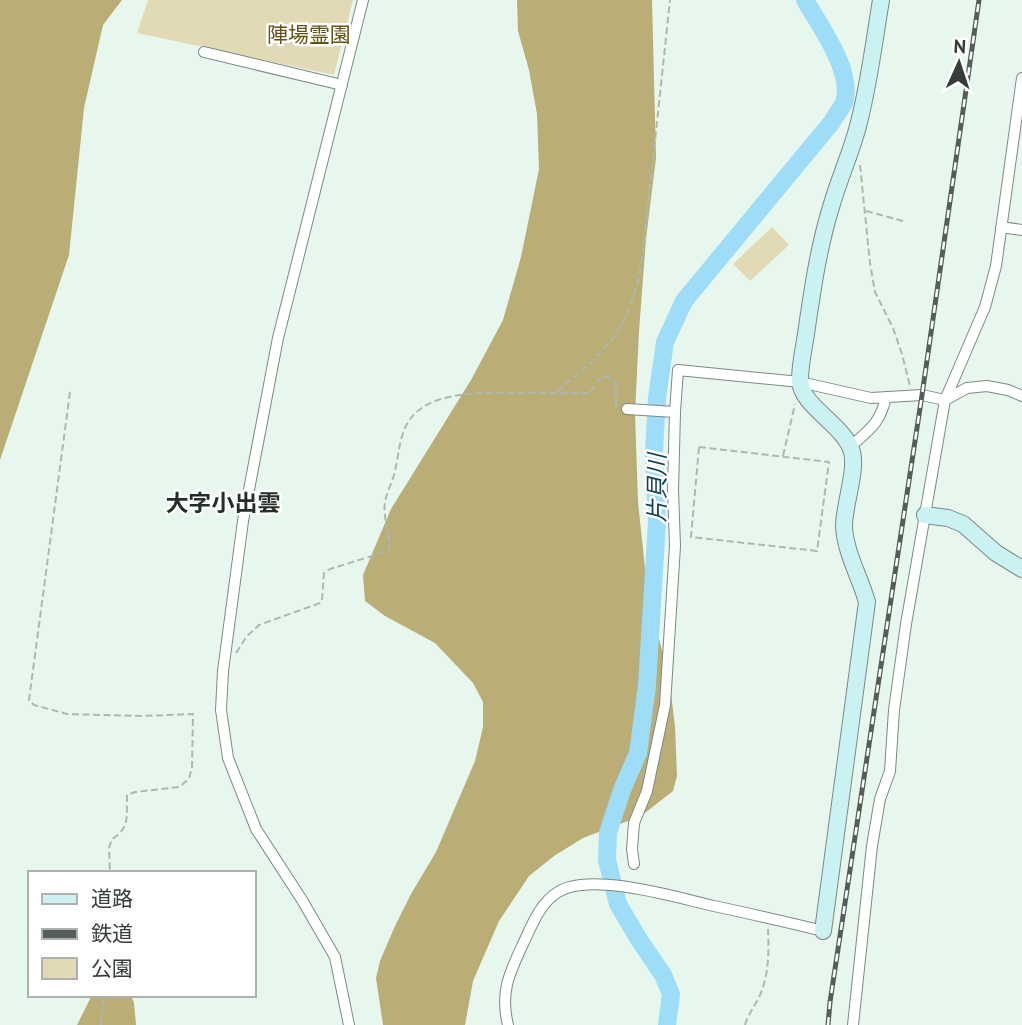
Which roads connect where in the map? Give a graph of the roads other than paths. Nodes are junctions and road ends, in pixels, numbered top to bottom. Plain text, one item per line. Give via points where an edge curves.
1 (363, 0) edge
2 (881, 0) edge
3 (204, 52) dead end
4 (1022, 78) edge
5 (342, 85) junction
6 (1020, 100) edge
7 (1001, 227) junction
8 (1022, 230) edge
9 (800, 382) junction
10 (1022, 396) edge
11 (886, 397) junction
12 (945, 400) junction
13 (627, 409) road end
14 (675, 412) junction
15 (850, 447) junction
16 (925, 515) junction
17 (1022, 569) edge
18 (634, 864) dead end
19 (823, 931) joint
20 (349, 1025) edge
21 (508, 1025) edge
22 (853, 1025) edge

1 - 5 street
2 - 9 street via 858,128 822,236
3 - 5 street
4 - 6 street
5 - 20 street via 278,338 243,522 221,710 228,758 256,829 335,957
6 - 7 street
7 - 8 street
7 - 12 street via 985,307
9 - 11 street via 871,398
9 - 14 street via 678,370
9 - 15 street via 807,398
10 - 12 street via 987,386 967,387
11 - 12 street via 922,395
11 - 15 street via 882,413
12 - 16 street
13 - 14 street
14 - 18 street via 675,546 665,705 647,791 634,823
15 - 19 street via 845,538 867,602
16 - 17 street via 963,524
16 - 22 street via 894,710 890,771 872,846
19 - 21 street via 635,888 575,885 548,901 513,965 504,1001

